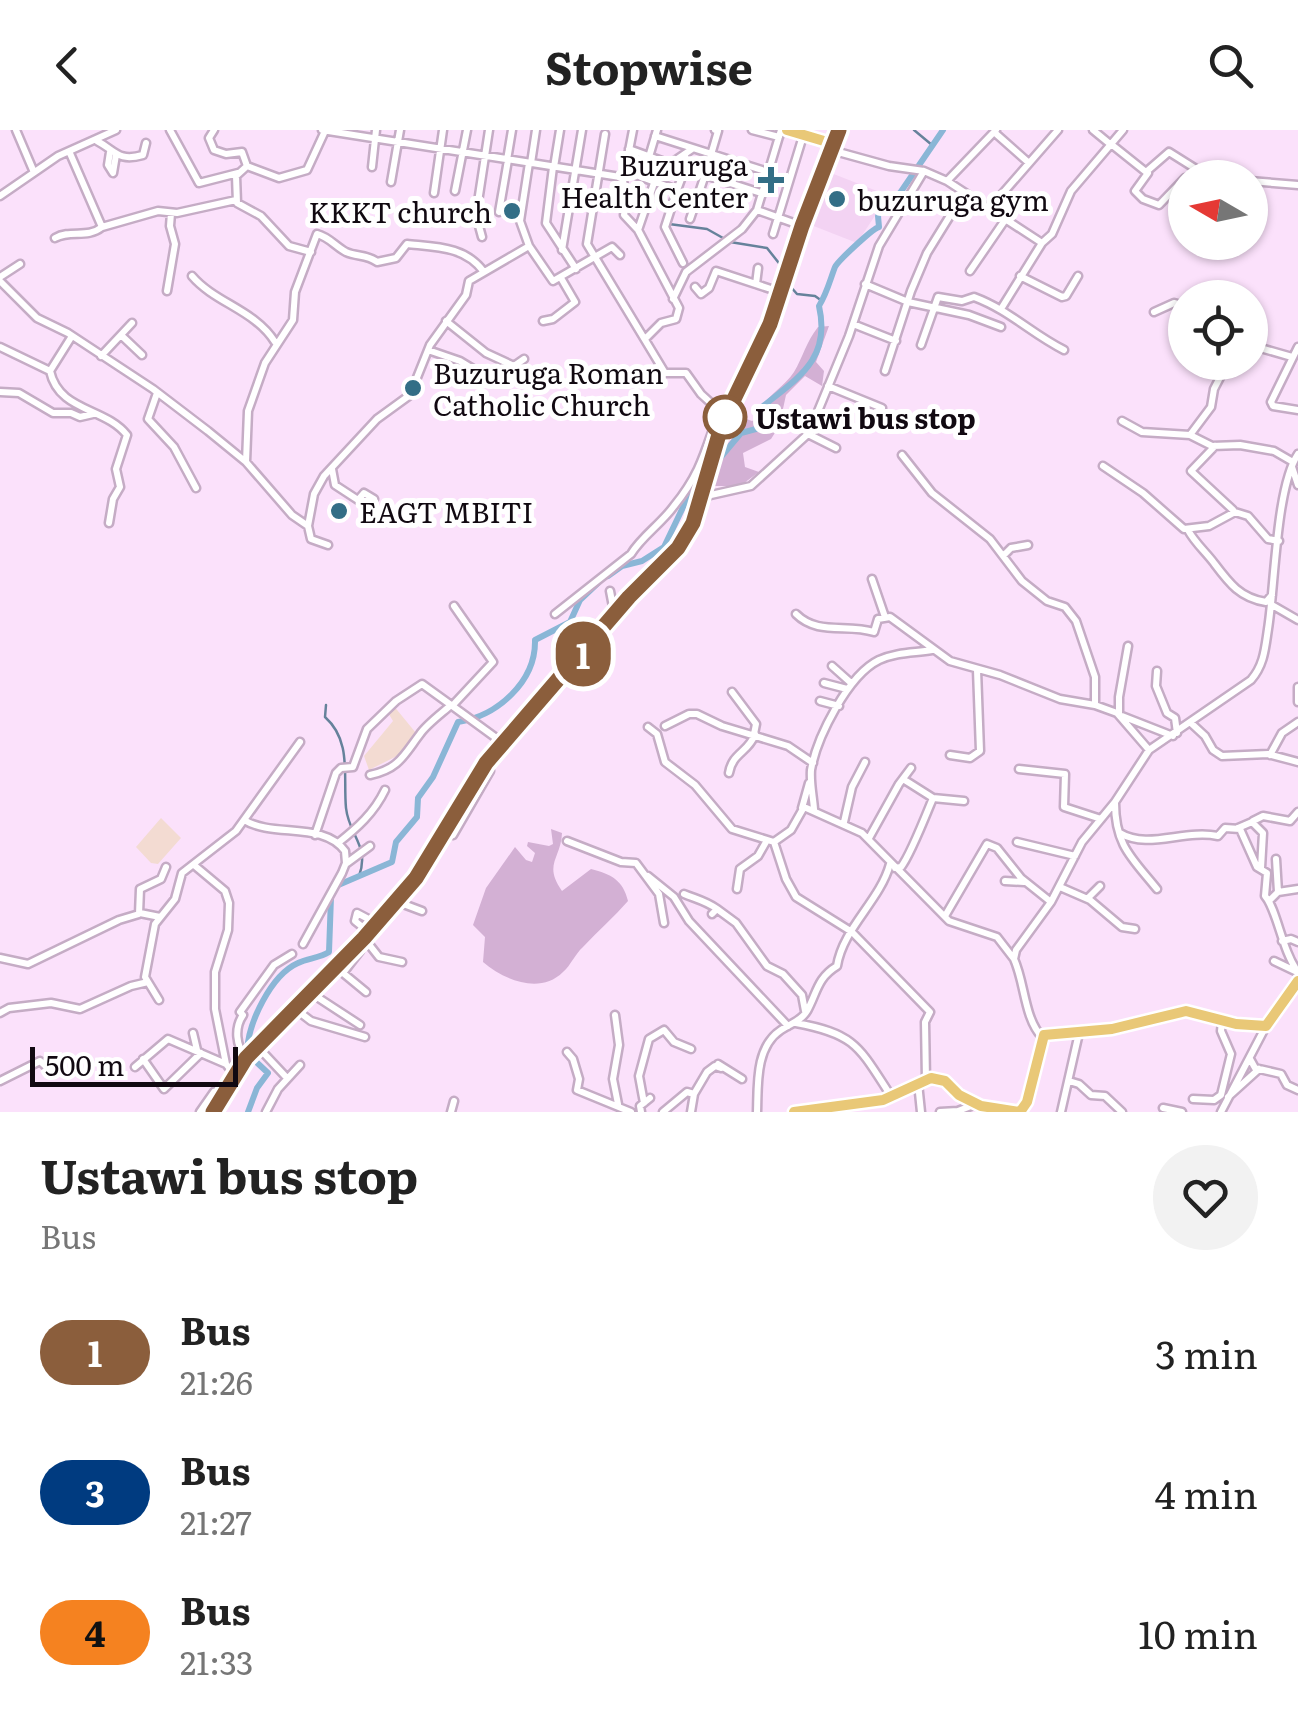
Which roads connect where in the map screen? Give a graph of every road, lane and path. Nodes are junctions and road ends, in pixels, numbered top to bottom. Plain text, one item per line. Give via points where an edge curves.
1 (16, 130) edge
2 (88, 130) edge
3 (117, 130) edge
4 (170, 130) edge
5 (214, 130) edge
6 (324, 130) edge
7 (400, 130) edge
8 (443, 130) edge
9 (467, 130) edge
10 (489, 130) edge
11 (512, 130) edge
12 (536, 130) edge
13 (560, 130) edge
14 (582, 130) edge
15 (632, 130) edge
16 (717, 130) edge
17 (752, 130) edge
18 (1058, 130) edge
19 (1093, 130) edge
20 (1123, 130) edge
21 (995, 131) edge
22 (353, 132) edge
23 (783, 132) edge
24 (656, 133) edge
25 (375, 134) edge
26 (605, 134) dead end
27 (803, 134) junction
28 (95, 141) junction
29 (397, 141) junction
30 (835, 141) edge
31 (146, 143) dead end
32 (1110, 144) junction
33 (693, 148) junction
34 (441, 149) junction
35 (629, 149) junction
36 (69, 152) junction
37 (112, 153) junction
38 (463, 153) junction
39 (712, 154) junction
40 (685, 155) junction
41 (485, 156) junction
42 (649, 157) junction
43 (508, 160) junction
44 (1184, 160) edge
45 (530, 163) junction
46 (1029, 163) junction
47 (246, 166) junction
48 (372, 167) dead end
49 (553, 167) junction
50 (34, 170) junction
51 (918, 170) junction
52 (576, 171) junction
53 (768, 172) junction
54 (1148, 172) junction
55 (238, 173) junction
56 (624, 174) junction
57 (706, 175) junction
58 (598, 176) junction
59 (391, 182) dead end
60 (654, 182) junction
61 (947, 182) junction
62 (1268, 182) edge
63 (1298, 185) edge
64 (676, 190) junction
65 (456, 192) dead end
66 (434, 193) dead end
67 (761, 193) junction
68 (964, 193) junction
69 (1168, 195) edge
70 (0, 196) edge
71 (236, 200) junction
72 (989, 209) junction
73 (757, 210) junction
74 (499, 212) dead end
75 (171, 213) junction
76 (778, 217) junction
77 (690, 219) dead end
78 (1005, 220) junction
79 (802, 226) junction
80 (102, 227) junction
81 (638, 230) junction
82 (773, 234) dead end
83 (482, 237) dead end
84 (55, 238) dead end
85 (1042, 242) junction
86 (529, 246) junction
87 (562, 250) junction
88 (311, 252) junction
89 (620, 255) dead end
90 (595, 257) junction
91 (683, 263) dead end
92 (20, 264) dead end
93 (758, 268) dead end
94 (576, 269) junction
95 (970, 271) dead end
96 (484, 272) junction
97 (192, 276) dead end
98 (1020, 276) junction
99 (1078, 276) dead end
100 (561, 278) junction
101 (0, 279) edge
102 (756, 284) junction
103 (865, 284) junction
104 (695, 287) dead end
105 (167, 291) dead end
106 (781, 292) junction
107 (673, 300) junction
108 (908, 302) junction
109 (1168, 306) edge
110 (934, 308) junction
111 (1002, 309) junction
112 (1154, 312) dead end
113 (446, 321) junction
114 (543, 321) dead end
115 (132, 323) dead end
116 (853, 324) junction
117 (1002, 326) dead end
118 (72, 336) junction
119 (122, 336) junction
120 (644, 339) junction
121 (896, 341) junction
122 (275, 344) junction
123 (921, 345) dead end
124 (0, 346) edge
125 (1298, 347) edge
126 (428, 350) junction
127 (1064, 350) dead end
128 (1268, 351) edge
129 (142, 355) dead end
130 (101, 356) junction
131 (524, 358) dead end
132 (1294, 359) edge
133 (50, 371) junction
134 (886, 371) dead end
135 (488, 378) dead end
136 (1219, 380) edge
137 (828, 386) junction
138 (0, 392) edge
139 (157, 392) junction
140 (882, 408) dead end
141 (1298, 410) edge
142 (94, 414) junction
143 (722, 414) junction
144 (1122, 421) dead end
145 (808, 434) junction
146 (1190, 435) junction
147 (1215, 446) junction
148 (836, 448) dead end
149 (1298, 454) edge
150 (902, 455) dead end
151 (246, 462) junction
152 (1292, 464) junction
153 (1103, 466) dead end
154 (332, 468) junction
155 (1298, 485) edge
156 (196, 488) dead end
157 (702, 497) junction
158 (374, 498) dead end
159 (1235, 512) junction
160 (109, 524) dead end
161 (308, 526) junction
162 (1188, 530) junction
163 (1279, 540) junction
164 (328, 545) dead end
165 (1028, 545) dead end
166 (1004, 555) junction
167 (872, 578) dead end
168 (610, 592) dead end
169 (1273, 594) junction
170 (1272, 604) junction
171 (454, 606) dead end
172 (555, 614) dead end
173 (614, 614) junction
174 (796, 614) dead end
175 (885, 617) junction
176 (1298, 620) edge
177 (1128, 646) dead end
178 (932, 650) junction
179 (832, 666) dead end
180 (978, 670) junction
181 (1157, 671) dead end
182 (824, 684) dead end
183 (849, 686) junction
184 (1298, 687) edge
185 (732, 692) dead end
186 (820, 701) dead end
187 (1298, 702) edge
188 (452, 705) junction
189 (1095, 705) junction
190 (839, 706) junction
191 (1120, 716) junction
192 (1298, 722) edge
193 (1192, 724) junction
194 (665, 726) dead end
195 (648, 727) dead end
196 (754, 734) junction
197 (1174, 735) junction
198 (300, 742) dead end
199 (502, 743) junction
200 (1149, 750) junction
201 (1270, 754) junction
202 (950, 755) dead end
203 (865, 762) dead end
204 (1298, 762) edge
205 (813, 763) junction
206 (912, 768) dead end
207 (1019, 768) dead end
208 (728, 774) dead end
209 (370, 775) dead end
210 (811, 777) junction
211 (902, 780) junction
212 (385, 790) dead end
213 (933, 798) junction
214 (964, 801) dead end
215 (1115, 802) junction
216 (802, 808) junction
217 (814, 809) junction
218 (1298, 812) edge
219 (1101, 819) junction
220 (244, 820) junction
221 (844, 822) junction
222 (1252, 822) junction
223 (1238, 828) junction
224 (788, 833) junction
225 (1120, 833) junction
226 (315, 835) junction
227 (869, 838) junction
228 (567, 841) dead end
229 (338, 842) junction
230 (770, 842) junction
231 (1017, 842) dead end
232 (370, 846) dead end
233 (780, 853) junction
234 (1075, 856) junction
235 (1276, 859) dead end
236 (194, 864) junction
237 (346, 864) junction
238 (892, 866) junction
239 (166, 867) dead end
240 (1260, 869) junction
241 (648, 876) junction
242 (1005, 881) dead end
243 (1025, 882) junction
244 (1100, 886) dead end
245 (1060, 887) junction
246 (1298, 888) edge
247 (737, 889) dead end
248 (1157, 889) dead end
249 (1278, 892) junction
250 (686, 894) dead end
251 (1086, 898) junction
252 (1270, 900) junction
253 (397, 901) junction
254 (1051, 902) junction
255 (140, 912) junction
256 (422, 912) dead end
257 (160, 916) junction
258 (944, 917) junction
259 (664, 922) dead end
260 (1135, 929) dead end
261 (852, 932) junction
262 (370, 934) junction
263 (1282, 940) junction
264 (1298, 942) edge
265 (303, 944) dead end
266 (292, 954) dead end
267 (0, 958) edge
268 (1014, 958) junction
269 (1274, 960) dead end
270 (402, 962) dead end
271 (344, 964) junction
272 (1297, 972) edge
273 (1298, 980) edge
274 (148, 982) junction
275 (310, 992) junction
276 (366, 992) dead end
277 (160, 1000) dead end
278 (296, 1010) junction
279 (0, 1012) edge
280 (616, 1015) dead end
281 (804, 1017) junction
282 (1222, 1020) junction
283 (791, 1024) junction
284 (360, 1025) dead end
285 (1266, 1026) junction
286 (193, 1033) dead end
287 (1079, 1033) junction
288 (365, 1037) dead end
289 (1042, 1037) junction
290 (257, 1046) junction
291 (691, 1048) dead end
292 (199, 1052) junction
293 (567, 1052) dead end
294 (244, 1056) junction
295 (1250, 1058) junction
296 (143, 1059) junction
297 (300, 1065) dead end
298 (135, 1066) dead end
299 (230, 1069) junction
300 (1259, 1070) junction
301 (52, 1072) dead end
302 (286, 1078) junction
303 (742, 1079) dead end
304 (0, 1081) edge
305 (1069, 1081) junction
306 (922, 1082) junction
307 (1298, 1090) edge
308 (214, 1092) dead end
309 (694, 1094) junction
310 (1227, 1098) junction
311 (1193, 1099) dead end
312 (454, 1101) dead end
313 (888, 1102) junction
314 (618, 1106) junction
315 (976, 1108) edge
316 (1162, 1108) dead end
317 (1023, 1111) edge
318 (200, 1112) edge
319 (213, 1112) edge
320 (266, 1112) edge
321 (450, 1112) edge
322 (630, 1112) edge
323 (641, 1112) edge
324 (663, 1112) edge
325 (691, 1112) edge
326 (757, 1112) edge
327 (794, 1112) edge
328 (921, 1112) edge
329 (940, 1112) edge
330 (1061, 1112) edge
331 (1122, 1112) edge
332 (1182, 1112) edge
333 (1220, 1112) edge

1 - 50 street
2 - 28 street
3 - 28 street
3 - 37 street
4 - 55 street via 198,183
5 - 47 street via 214,150 242,152
6 - 22 street
6 - 47 street via 304,171 278,178
7 - 29 street
8 - 34 street
9 - 38 street
10 - 41 street
11 - 43 street
12 - 45 street
13 - 49 street
14 - 52 street
15 - 35 street
16 - 39 street
17 - 23 street
18 - 46 street
19 - 32 street
20 - 32 street
21 - 46 street
21 - 61 street
22 - 25 street
23 - 27 main road
23 - 53 street
24 - 33 street
24 - 42 street
25 - 29 street
25 - 48 street
26 - 58 street
27 - 30 main road
27 - 76 street
28 - 36 street
28 - 37 street
29 - 34 street
29 - 59 street
30 - 51 street
30 - 79 highway
31 - 37 street via 139,156
32 - 54 street
32 - 85 street via 1071,190
33 - 39 street
33 - 40 street
34 - 38 street
34 - 66 street
35 - 42 street
35 - 56 street
36 - 50 street
36 - 80 street
38 - 41 street
38 - 65 street
39 - 53 street
39 - 57 street
40 - 42 street via 672,164
40 - 64 street
41 - 43 street
41 - 83 street via 476,219
43 - 45 street
43 - 74 street
44 - 54 street via 1170,152
45 - 49 street
45 - 86 street via 520,220
46 - 72 street
47 - 55 street
49 - 52 street
49 - 87 street via 545,220
50 - 70 street
51 - 61 street
51 - 103 street
52 - 58 street
52 - 87 street
53 - 67 street
54 - 69 street via 1135,191 1159,204
55 - 71 street
56 - 58 street
56 - 60 street
56 - 81 street via 624,215
57 - 67 street
57 - 77 street
58 - 90 street via 587,242
60 - 64 street
60 - 81 street
61 - 68 street
62 - 63 street
64 - 91 street via 664,227
67 - 73 street
68 - 72 street
68 - 108 street
71 - 75 street
71 - 88 street via 290,246
72 - 78 street
73 - 76 street
73 - 107 street via 686,272
75 - 80 street via 158,210
75 - 105 street via 175,244
76 - 79 street
76 - 82 street
78 - 85 street
78 - 95 street
79 - 106 highway
80 - 84 street
81 - 107 street
85 - 98 street
86 - 96 street
86 - 100 street via 550,279
87 - 94 street
88 - 96 street via 318,234 378,262 396,258 407,244 421,245 469,255
88 - 122 street via 295,292 293,320
89 - 90 street via 612,247
90 - 94 street
90 - 120 street
92 - 101 street
93 - 102 street
94 - 100 street
96 - 113 street via 469,281
97 - 122 street
98 - 99 street via 1062,297
98 - 111 street
100 - 114 street via 576,302
101 - 118 street via 38,318
102 - 104 street via 716,271 708,290 701,294
102 - 106 street
103 - 108 street
103 - 116 street
106 - 143 highway
107 - 120 street via 676,320 661,322
108 - 110 street
108 - 121 street
109 - 112 street
110 - 111 street via 938,298 977,298
110 - 117 street
110 - 123 street
111 - 127 street
113 - 126 street
113 - 131 street via 496,359 516,366
115 - 119 street
116 - 121 street
116 - 137 street
118 - 130 street
118 - 133 street
119 - 129 street
119 - 130 street
120 - 143 street via 665,373 684,372
121 - 134 street
122 - 151 street via 247,416
124 - 133 street
125 - 132 street
126 - 135 street
126 - 154 street via 407,398 377,419
128 - 132 street
130 - 139 street
132 - 141 street via 1271,403
133 - 142 street via 62,396
136 - 146 street via 1211,407
137 - 140 street
137 - 145 street
138 - 142 street via 19,392 52,413
139 - 151 street
139 - 156 street via 148,419 174,446
142 - 160 street via 127,436
143 - 157 highway
143 - 172 street via 700,470 674,506 631,554
144 - 146 street via 1150,434
145 - 148 street
145 - 157 street via 751,486
146 - 147 street
147 - 152 street via 1274,450
147 - 159 street via 1191,471
149 - 152 street
150 - 166 street via 932,493
151 - 161 street
152 - 155 street
152 - 163 street
153 - 162 street
154 - 158 street via 336,487 355,500 363,494
154 - 161 street via 316,490
157 - 173 highway via 678,548
159 - 162 street
159 - 163 street via 1248,516 1268,539
161 - 164 street via 311,538
162 - 169 street via 1230,586 1252,600 1266,602
163 - 169 street
165 - 166 street
166 - 189 street via 1022,581 1066,608 1080,628 1095,677
167 - 175 street
168 - 173 street
169 - 170 street
170 - 176 street
170 - 193 street via 1256,674
171 - 188 street via 492,662
173 - 199 highway
174 - 175 street via 815,628 873,632 876,620
175 - 178 street
177 - 191 street
178 - 180 street
178 - 183 street via 880,660
179 - 183 street
180 - 189 street
180 - 202 street via 980,751 970,758
181 - 197 street via 1156,686 1175,718
182 - 183 street
183 - 190 street
184 - 187 street
185 - 196 street via 756,724
186 - 190 street
188 - 199 street
188 - 209 street via 397,764
188 - 226 street via 422,684 376,718 353,766 338,769
189 - 191 street
190 - 205 street
191 - 197 street
191 - 200 street
192 - 201 street
193 - 197 street
193 - 201 street via 1222,756
194 - 196 street via 692,713
195 - 230 street via 657,734 665,762 696,785 733,830
196 - 205 street
196 - 208 street
197 - 200 street
198 - 220 street
199 - 253 highway via 452,835
200 - 215 street
201 - 204 street
203 - 221 street
205 - 210 street
206 - 211 street
207 - 219 street via 1065,774 1064,807
210 - 216 street
210 - 217 street
211 - 213 street
211 - 227 street
212 - 229 street
213 - 214 street
213 - 238 street via 909,856 901,867
215 - 219 street
215 - 225 street
216 - 217 street
216 - 224 street
217 - 221 street
218 - 222 street via 1288,822 1263,816
219 - 234 street
220 - 226 street
220 - 236 street
221 - 227 street
222 - 223 street
222 - 240 street via 1265,836
223 - 225 street via 1218,836 1202,832 1140,842
223 - 240 street
224 - 230 street
224 - 233 street
225 - 248 street via 1131,860
226 - 229 street
227 - 238 street
228 - 241 street via 634,862
229 - 237 street
230 - 233 street
230 - 247 street via 740,870
231 - 234 street
232 - 237 street
233 - 261 street via 796,898
234 - 245 street
235 - 249 street
236 - 257 street via 182,873 175,900
236 - 299 street via 225,891 229,903 214,986
237 - 265 street
238 - 258 street
238 - 261 street
239 - 255 street via 159,881 140,889
240 - 252 street via 1267,874
241 - 259 street via 661,897
241 - 283 street
242 - 243 street
243 - 254 street
243 - 258 street via 987,844
244 - 251 street
245 - 251 street
245 - 254 street
246 - 249 street
249 - 252 street
250 - 281 street via 736,923 767,966 802,995
251 - 260 street via 1110,920
252 - 263 street
253 - 256 street
253 - 262 highway
254 - 268 street
255 - 257 street
255 - 267 street via 28,964
257 - 274 street
258 - 268 street via 997,937
261 - 281 street
261 - 306 street via 930,1012
262 - 270 street via 379,957
262 - 271 highway
263 - 264 street
263 - 272 street
266 - 294 street via 274,965 240,1012
268 - 289 street
269 - 272 street
271 - 275 highway
271 - 276 street via 344,977
273 - 285 main road
274 - 277 street
274 - 279 street via 80,1010 55,1003
275 - 278 highway
275 - 284 street
278 - 288 street
278 - 290 highway
280 - 314 street
281 - 283 street
282 - 285 main road
282 - 287 main road via 1172,1012
282 - 311 street via 1231,1054 1222,1096
283 - 313 street via 829,1029 850,1040 874,1068
283 - 326 street via 772,1038 761,1061
285 - 295 street
286 - 292 street
287 - 289 main road
287 - 305 street
289 - 317 main road
290 - 294 highway
290 - 302 street
291 - 323 street via 664,1030 649,1040 639,1076 647,1100
292 - 296 street via 168,1039
292 - 296 street via 164,1090
292 - 299 street
293 - 314 street via 580,1079 577,1090
294 - 299 highway
295 - 300 street
295 - 310 street
296 - 298 street
297 - 302 street
299 - 319 highway
300 - 307 street via 1281,1074
300 - 310 street
301 - 304 street via 40,1061
302 - 320 street
303 - 309 street via 722,1064 707,1072
305 - 330 street
305 - 331 street via 1108,1098
306 - 313 main road
306 - 315 main road via 945,1081
306 - 328 street
308 - 318 street
309 - 324 street via 686,1092
309 - 325 street
310 - 333 street
312 - 321 street
313 - 327 main road
314 - 322 street
315 - 317 main road
315 - 329 street
316 - 332 street

